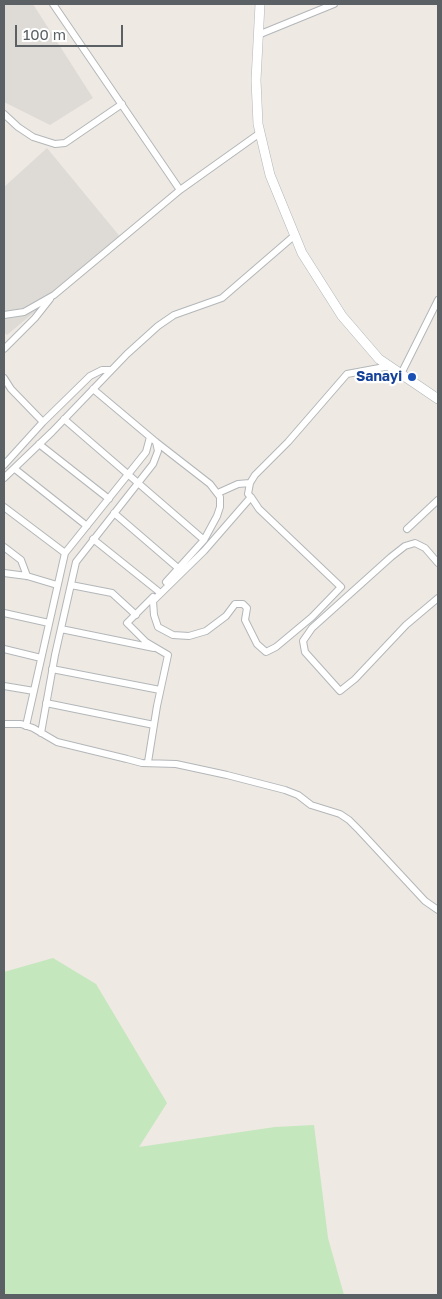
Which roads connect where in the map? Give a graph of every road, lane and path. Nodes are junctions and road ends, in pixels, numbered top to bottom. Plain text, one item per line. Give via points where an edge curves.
1 (53, 4) edge
2 (260, 4) edge
3 (334, 4) edge
4 (258, 35) junction
5 (122, 104) junction
6 (4, 114) edge
7 (260, 133) junction
8 (180, 190) junction
9 (295, 235) junction
10 (54, 294) junction
11 (438, 300) edge
12 (4, 316) edge
13 (4, 349) edge
14 (390, 366) junction
15 (111, 370) junction
16 (401, 374) junction
17 (4, 378) edge
18 (92, 389) junction
19 (438, 399) edge
20 (64, 419) junction
21 (43, 422) junction
22 (153, 440) junction
23 (39, 444) junction
24 (4, 466) edge
25 (15, 469) junction
26 (128, 474) junction
27 (4, 478) edge
28 (138, 482) junction
29 (250, 483) junction
30 (218, 493) junction
31 (251, 497) junction
32 (109, 499) junction
33 (438, 500) edge
34 (4, 507) edge
35 (114, 513) junction
36 (87, 526) junction
37 (407, 529) dead end
38 (93, 539) junction
39 (204, 540) junction
40 (4, 547) edge
41 (65, 553) junction
42 (438, 563) edge
43 (178, 568) junction
44 (4, 574) edge
45 (27, 576) junction
46 (57, 585) junction
47 (70, 585) junction
48 (158, 592) junction
49 (438, 598) edge
50 (4, 613) edge
51 (136, 615) junction
52 (49, 623) junction
53 (61, 629) junction
54 (4, 649) edge
55 (158, 649) junction
56 (41, 658) junction
57 (52, 669) junction
58 (4, 686) edge
59 (160, 690) junction
60 (34, 691) junction
61 (46, 703) junction
62 (4, 724) edge
63 (154, 725) junction
64 (26, 726) junction
65 (41, 733) junction
66 (148, 762) junction
67 (438, 910) edge

1 - 5 street
2 - 4 main road
3 - 4 street
4 - 7 main road via 256,80
5 - 6 street via 65,143 55,144 33,137
5 - 8 street
7 - 8 street
7 - 9 main road via 270,176
8 - 10 street
9 - 14 main road via 302,253 342,316 379,359
9 - 15 street via 222,298 174,315 158,326
10 - 12 street via 24,312
10 - 13 street
11 - 16 street
14 - 16 main road
14 - 29 street via 347,374
15 - 18 street
15 - 21 street via 90,376
16 - 19 main road
17 - 21 street
18 - 20 street
18 - 22 street
20 - 23 street
20 - 26 street
21 - 24 street
22 - 26 street
22 - 28 street via 158,451 153,464
22 - 30 street
23 - 25 street
23 - 32 street
25 - 27 street
25 - 36 street
26 - 28 street
26 - 32 street
28 - 35 street
28 - 39 street
29 - 30 street via 238,484
29 - 31 street via 248,494
30 - 39 street via 220,507
31 - 31 street via 259,509 341,587 312,617 266,652 257,644 245,620 247,608 243,604 235,604 226,616 206,631 189,636 173,635 158,627 153,601 204,551
32 - 36 street
33 - 37 street
34 - 41 street
35 - 38 street
35 - 43 street
36 - 41 street
38 - 47 street via 76,562
38 - 48 street
39 - 43 street
40 - 45 street via 21,560
41 - 46 street
42 - 49 street via 424,548 414,543 405,546 312,628 303,641 305,652 340,691
43 - 48 street
44 - 45 street
45 - 46 street
46 - 52 street
47 - 51 street via 112,593
47 - 53 street
48 - 51 street
50 - 52 street
51 - 55 street via 127,623
52 - 56 street
53 - 55 street
53 - 57 street
54 - 56 street
55 - 59 street via 168,656
56 - 60 street
57 - 59 street
57 - 61 street
58 - 60 street
59 - 63 street
60 - 64 street
61 - 63 street
61 - 65 street
62 - 64 street
63 - 66 street
64 - 65 street
65 - 66 street via 58,742
66 - 67 street via 227,774 285,790 311,805 340,814 425,901

